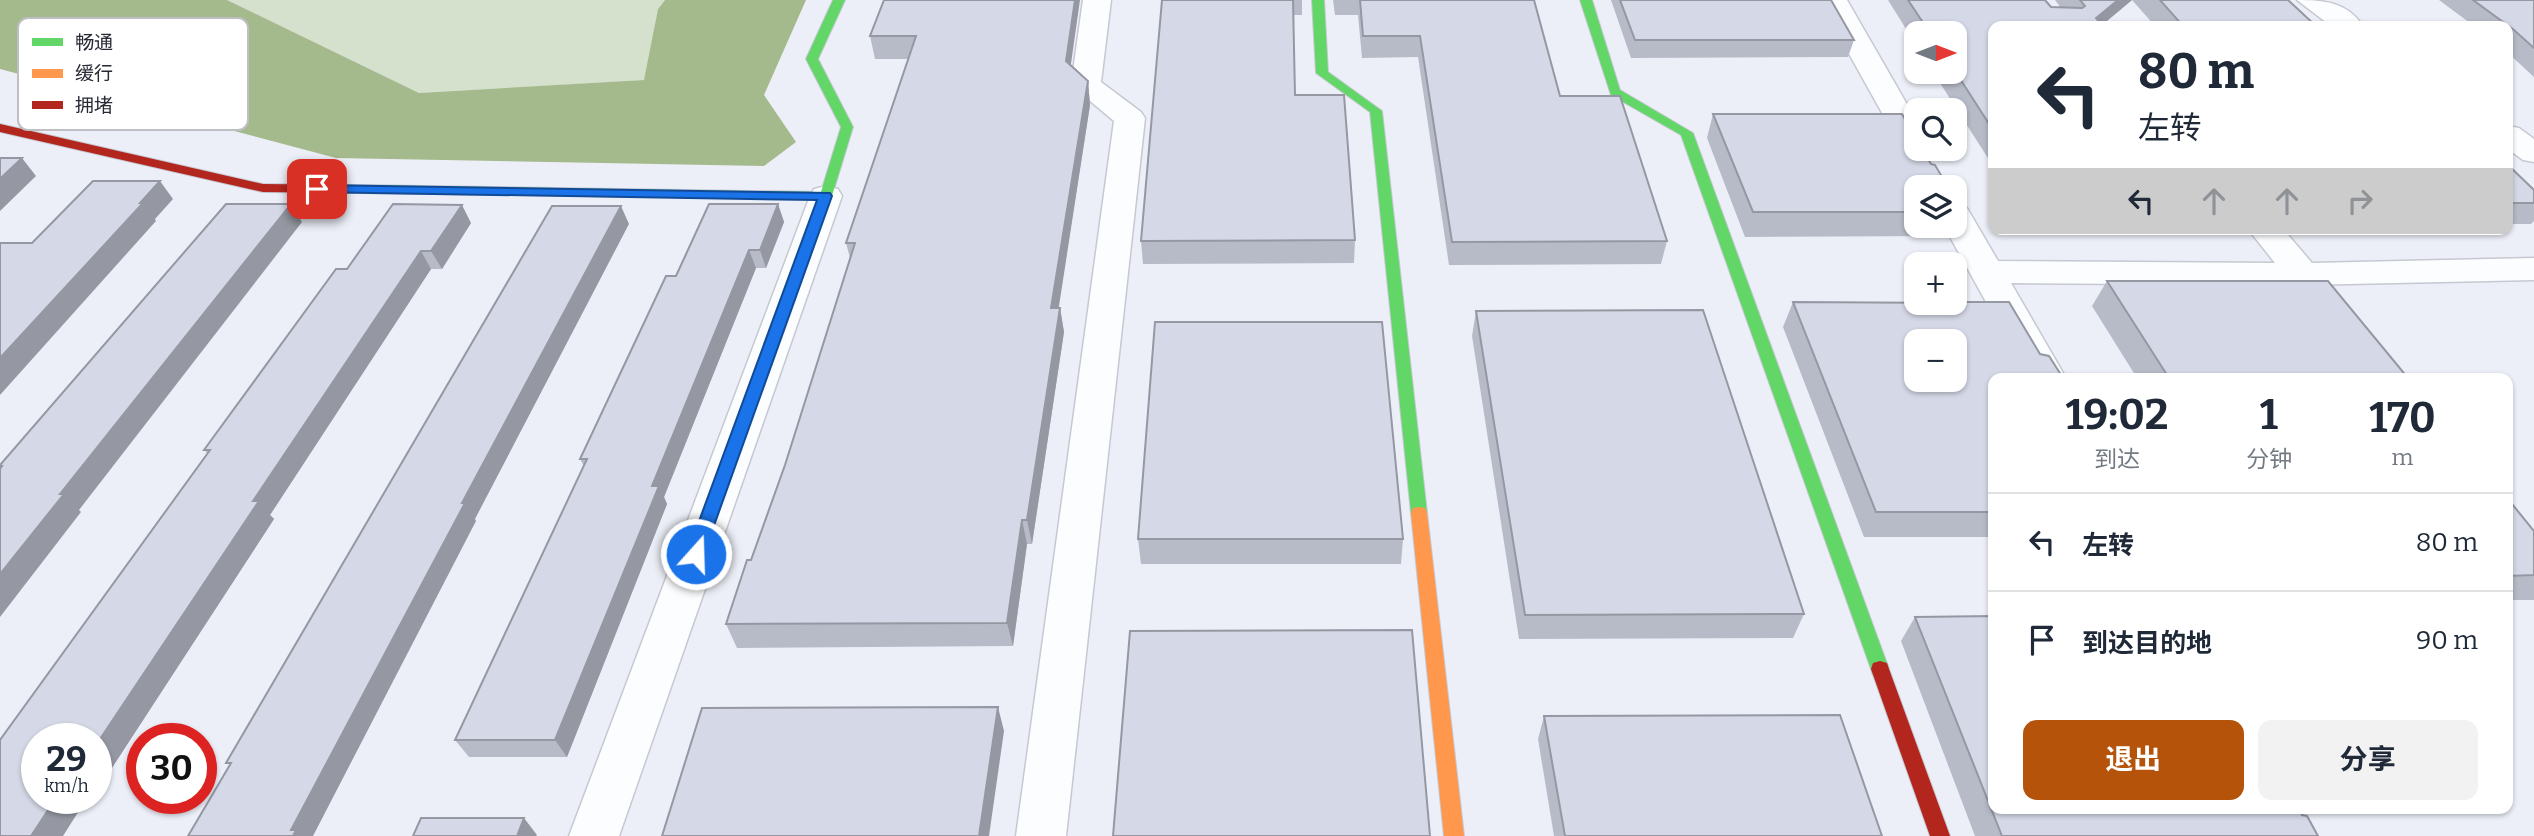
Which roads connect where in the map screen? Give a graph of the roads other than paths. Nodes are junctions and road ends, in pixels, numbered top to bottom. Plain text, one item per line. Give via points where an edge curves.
1 (839, 0) edge
2 (1097, 0) edge
3 (1318, 0) edge
4 (1586, 0) edge
5 (1833, 0) edge
6 (2311, 0) edge
7 (2342, 21) edge
8 (1904, 126) edge
9 (0, 128) edge
10 (2513, 138) edge
11 (2534, 153) edge
12 (825, 196) junction
13 (2270, 235) edge
14 (1967, 236) edge
15 (2534, 269) edge
16 (1987, 272) junction
17 (2303, 274) junction
18 (2044, 373) edge
19 (594, 836) edge
20 (1041, 836) edge
21 (1454, 836) edge
22 (1940, 836) edge

1 - 12 street via 812,59 847,127
2 - 20 street via 1086,85 1130,118
3 - 21 street via 1322,73 1376,111
4 - 22 street via 1615,92 1687,133
5 - 8 street
6 - 7 street
9 - 12 street via 263,188
10 - 11 street
12 - 19 street
13 - 17 street
14 - 16 street
15 - 17 street
16 - 17 street
16 - 18 street

